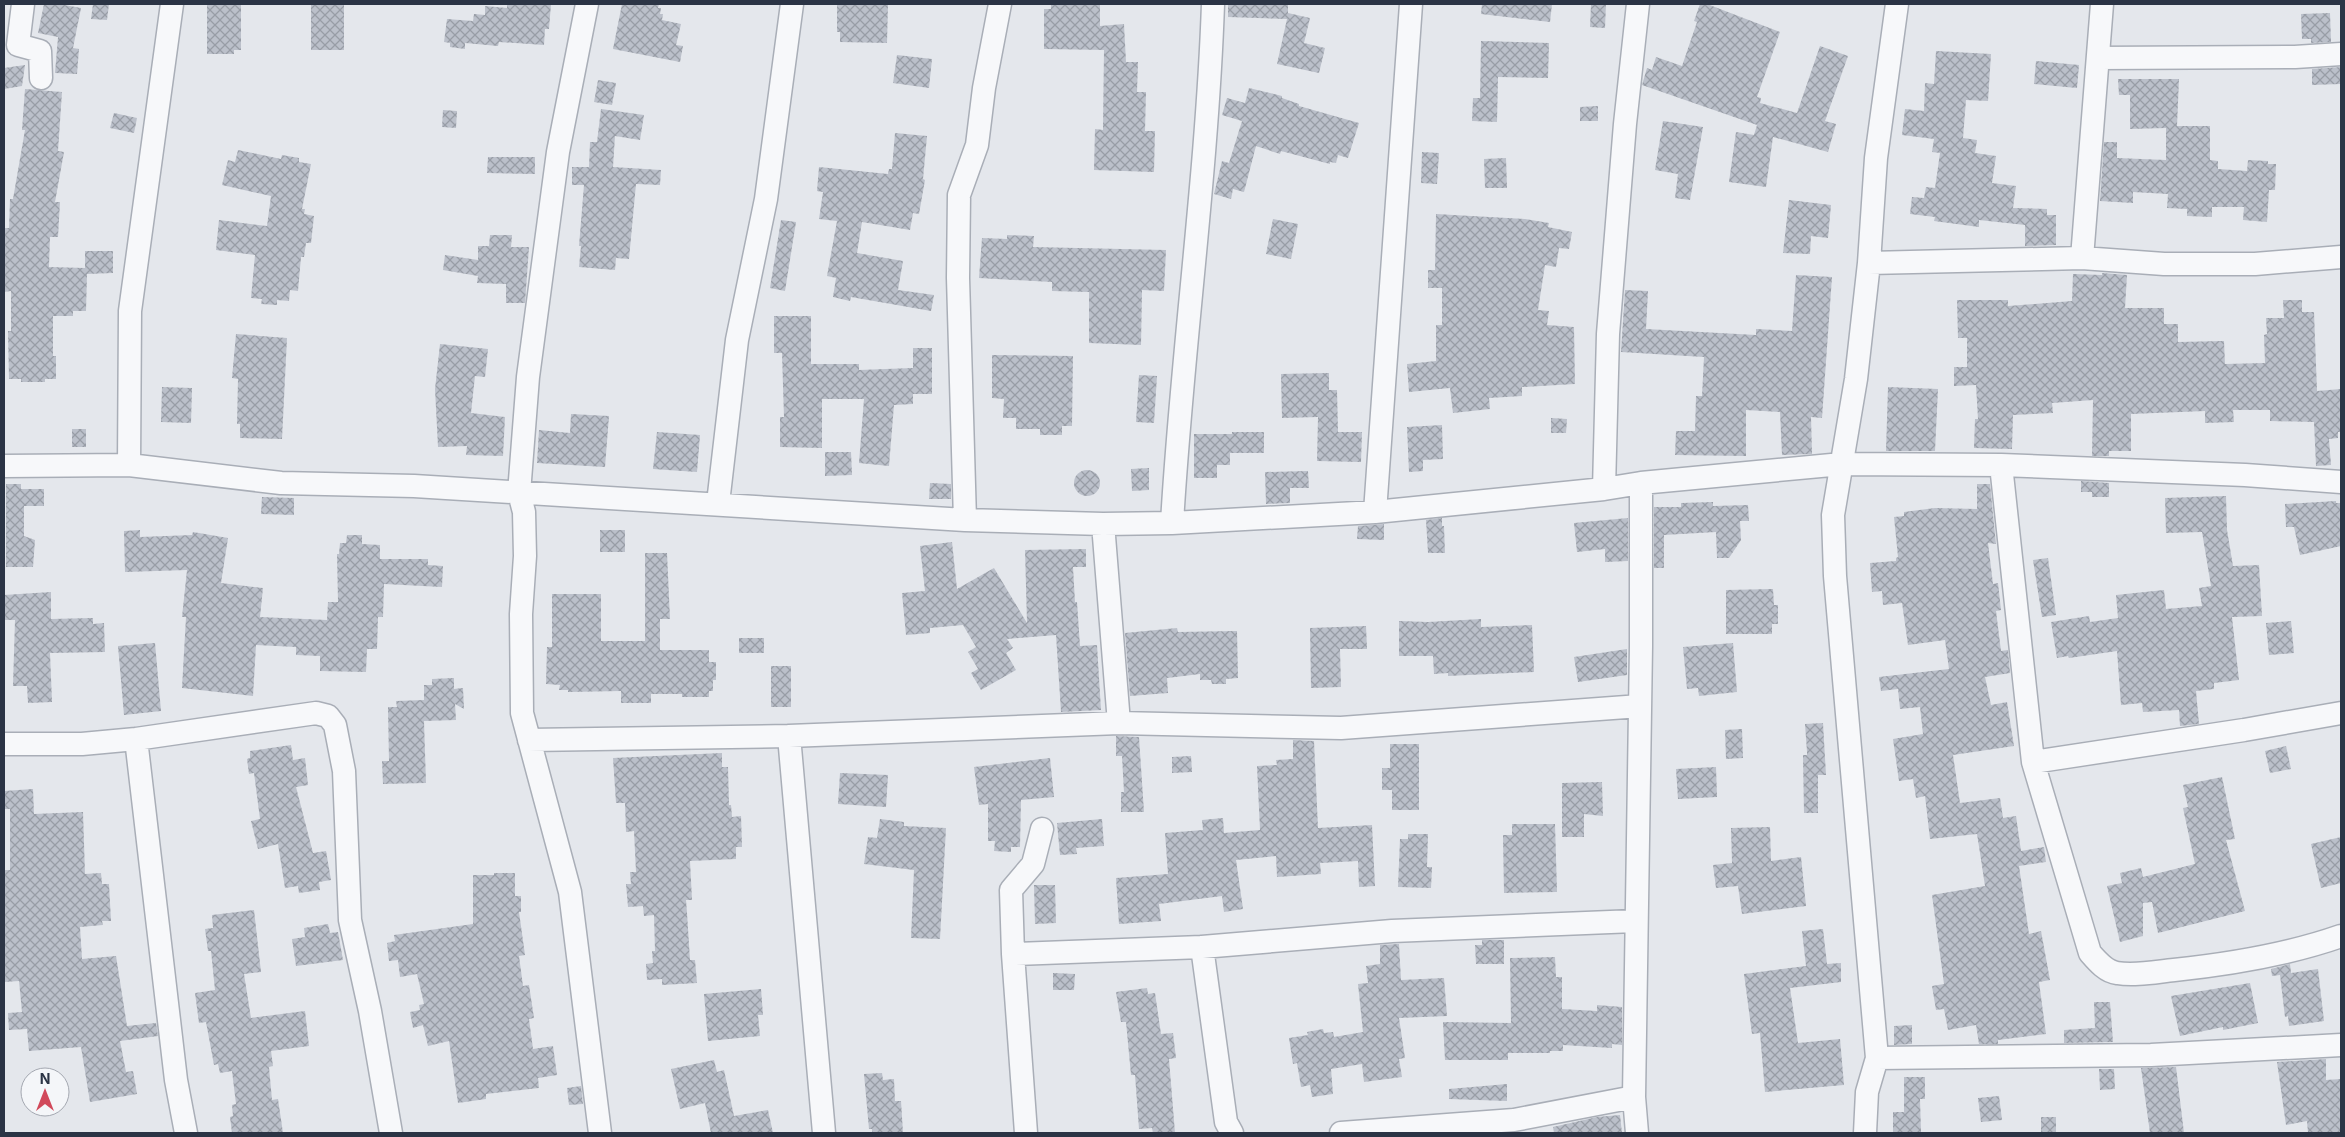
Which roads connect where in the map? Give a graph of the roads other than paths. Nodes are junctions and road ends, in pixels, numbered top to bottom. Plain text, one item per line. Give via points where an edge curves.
1 (23, 4) edge
2 (172, 4) edge
3 (587, 4) edge
4 (792, 4) edge
5 (1000, 4) edge
6 (1213, 4) edge
7 (1411, 4) edge
8 (1638, 4) edge
9 (1897, 4) edge
10 (2102, 4) edge
11 (2341, 54) edge
12 (2098, 58) junction
13 (41, 78) dead end
14 (2341, 257) edge
15 (2082, 258) junction
16 (1869, 263) junction
17 (1842, 464) junction
18 (130, 465) junction
19 (2001, 465) junction
20 (4, 466) edge
21 (2341, 482) edge
22 (1641, 483) junction
23 (1604, 489) junction
24 (519, 493) junction
25 (718, 503) junction
26 (1375, 512) junction
27 (965, 520) junction
28 (1172, 523) junction
29 (1103, 524) junction
30 (1640, 706) junction
31 (2341, 713) edge
32 (1119, 723) junction
33 (789, 736) junction
34 (136, 739) junction
35 (529, 740) junction
36 (4, 744) edge
37 (2033, 762) junction
38 (1042, 829) dead end
39 (1635, 921) junction
40 (2341, 936) edge
41 (1202, 948) junction
42 (1013, 954) junction
43 (2341, 1045) edge
44 (1877, 1058) junction
45 (1634, 1097) junction
46 (186, 1133) edge
47 (391, 1133) edge
48 (600, 1133) edge
49 (824, 1133) edge
50 (1026, 1133) edge
51 (1232, 1133) edge
52 (1341, 1133) edge
53 (1637, 1133) edge
54 (1865, 1133) edge

1 - 13 street via 18,45 40,50
2 - 18 street via 130,311
3 - 24 street via 556,161 528,377
4 - 25 street via 766,199 737,340
5 - 27 street via 977,145 959,195 958,278
6 - 28 street via 1208,113 1177,434
7 - 26 street
8 - 23 street via 1608,334
9 - 16 street via 1876,158
10 - 12 street
11 - 12 street
12 - 15 street
14 - 15 street via 2255,264 2164,264
15 - 16 street
16 - 17 street via 1856,379
17 - 19 street
17 - 22 street
17 - 44 street via 1833,516 1835,576
18 - 20 street
18 - 24 street via 281,483 414,486
19 - 21 street
19 - 37 street
22 - 23 street
22 - 30 street
23 - 26 street
24 - 25 street
24 - 35 street via 524,512 525,556 520,614 522,713
25 - 27 street
26 - 28 street
27 - 29 street
28 - 29 street
29 - 32 street
30 - 32 street via 1341,728
30 - 39 street
31 - 37 street
32 - 33 street
33 - 35 street
33 - 49 street
34 - 36 street via 82,744
34 - 46 street via 176,1080
34 - 47 street via 316,713 328,716 335,725 344,771 350,920
35 - 48 street via 570,892
37 - 40 street via 2090,953 2115,974 2239,962 2285,954
38 - 42 street via 1033,864 1011,890
39 - 41 street via 1392,932
39 - 45 street
41 - 42 street
41 - 51 street via 1226,1122
42 - 50 street
43 - 44 street via 2151,1055
44 - 54 street via 1867,1092
45 - 52 street via 1514,1120
45 - 53 street

